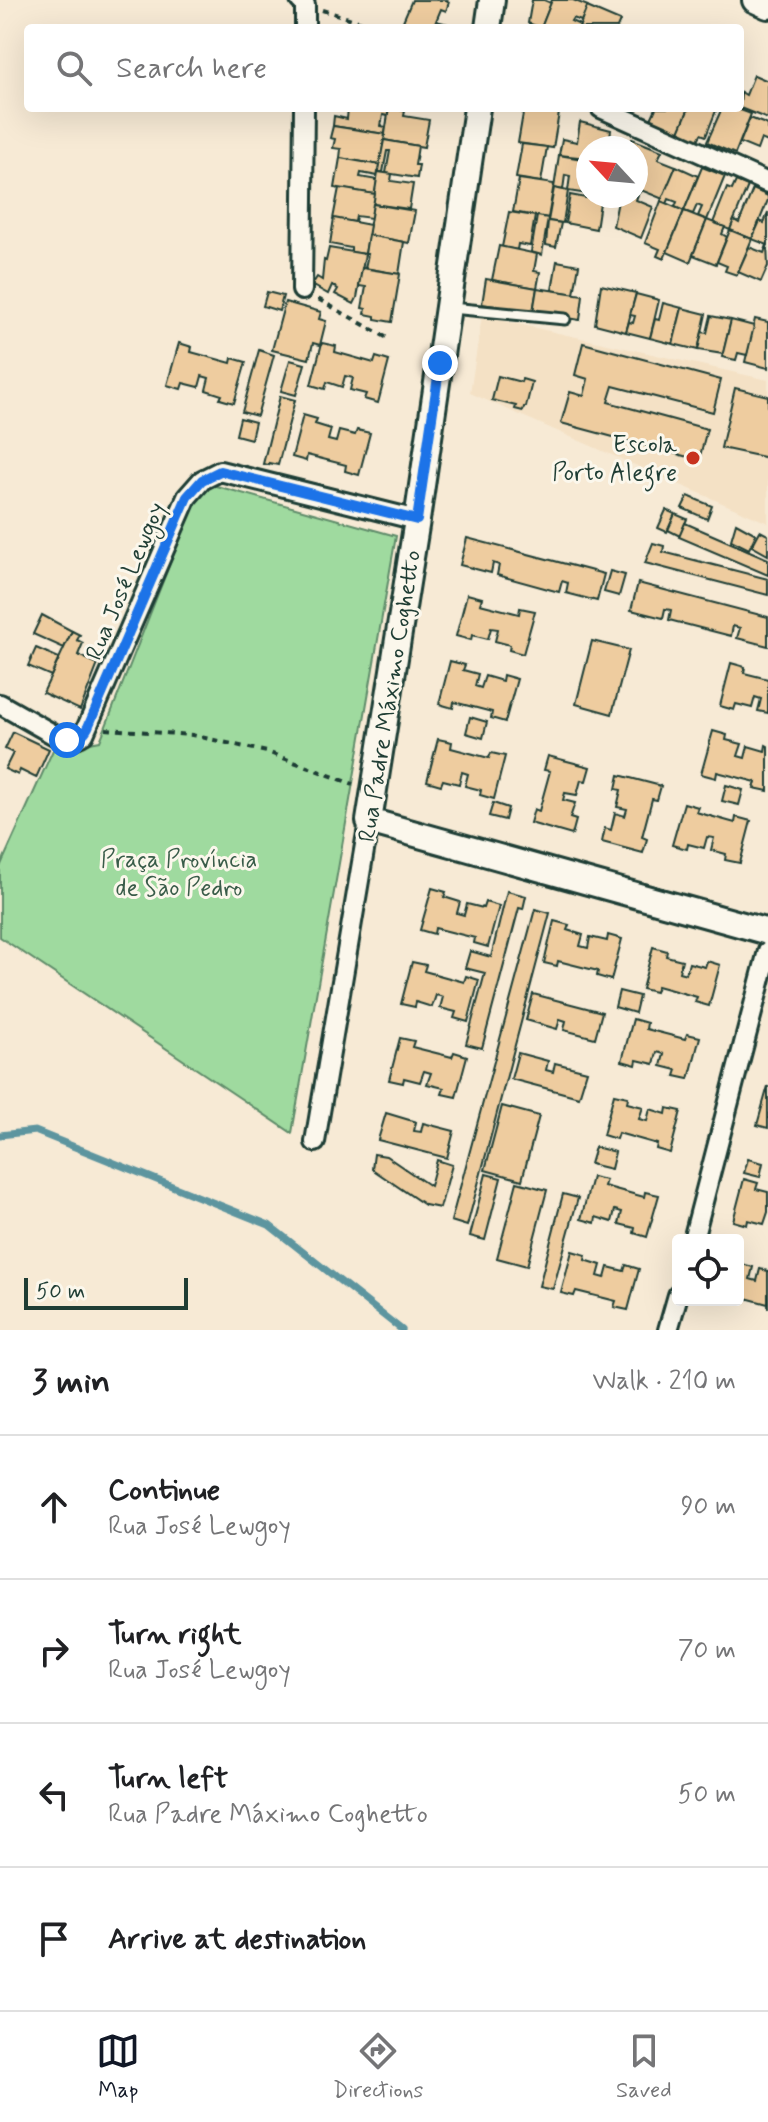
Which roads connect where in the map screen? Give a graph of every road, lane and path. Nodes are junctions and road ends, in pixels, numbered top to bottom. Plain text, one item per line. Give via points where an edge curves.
1 (492, 0) edge
2 (755, 0) edge
3 (302, 2) edge
4 (768, 6) edge
5 (305, 24) edge
6 (370, 24) edge
7 (489, 24) edge
8 (304, 112) edge
9 (476, 112) edge
10 (610, 112) edge
11 (768, 183) edge
12 (302, 290) joint
13 (448, 308) junction
14 (565, 319) dead end
15 (391, 340) dead end
16 (417, 520) junction
17 (0, 704) edge
18 (88, 727) junction
19 (374, 792) junction
20 (369, 821) junction
21 (768, 932) edge
22 (768, 951) edge
23 (315, 1142) dead end
24 (695, 1234) edge
25 (675, 1306) edge
26 (668, 1330) edge

1 - 7 street
2 - 4 street
3 - 5 street
3 - 6 path
8 - 12 street
9 - 13 street, Rua Padre Máximo Coghetto
10 - 11 street
12 - 15 path
13 - 14 lane
13 - 16 street, Rua Padre Máximo Coghetto
16 - 18 street, Rua José Lewgoy via 220,471 202,480 187,497
16 - 19 street, Rua Padre Máximo Coghetto
17 - 18 street via 67,740
18 - 19 path via 192,735 267,752
19 - 20 street, Rua Padre Máximo Coghetto
20 - 21 street
20 - 23 street, Rua Padre Máximo Coghetto
22 - 24 street
25 - 26 street

